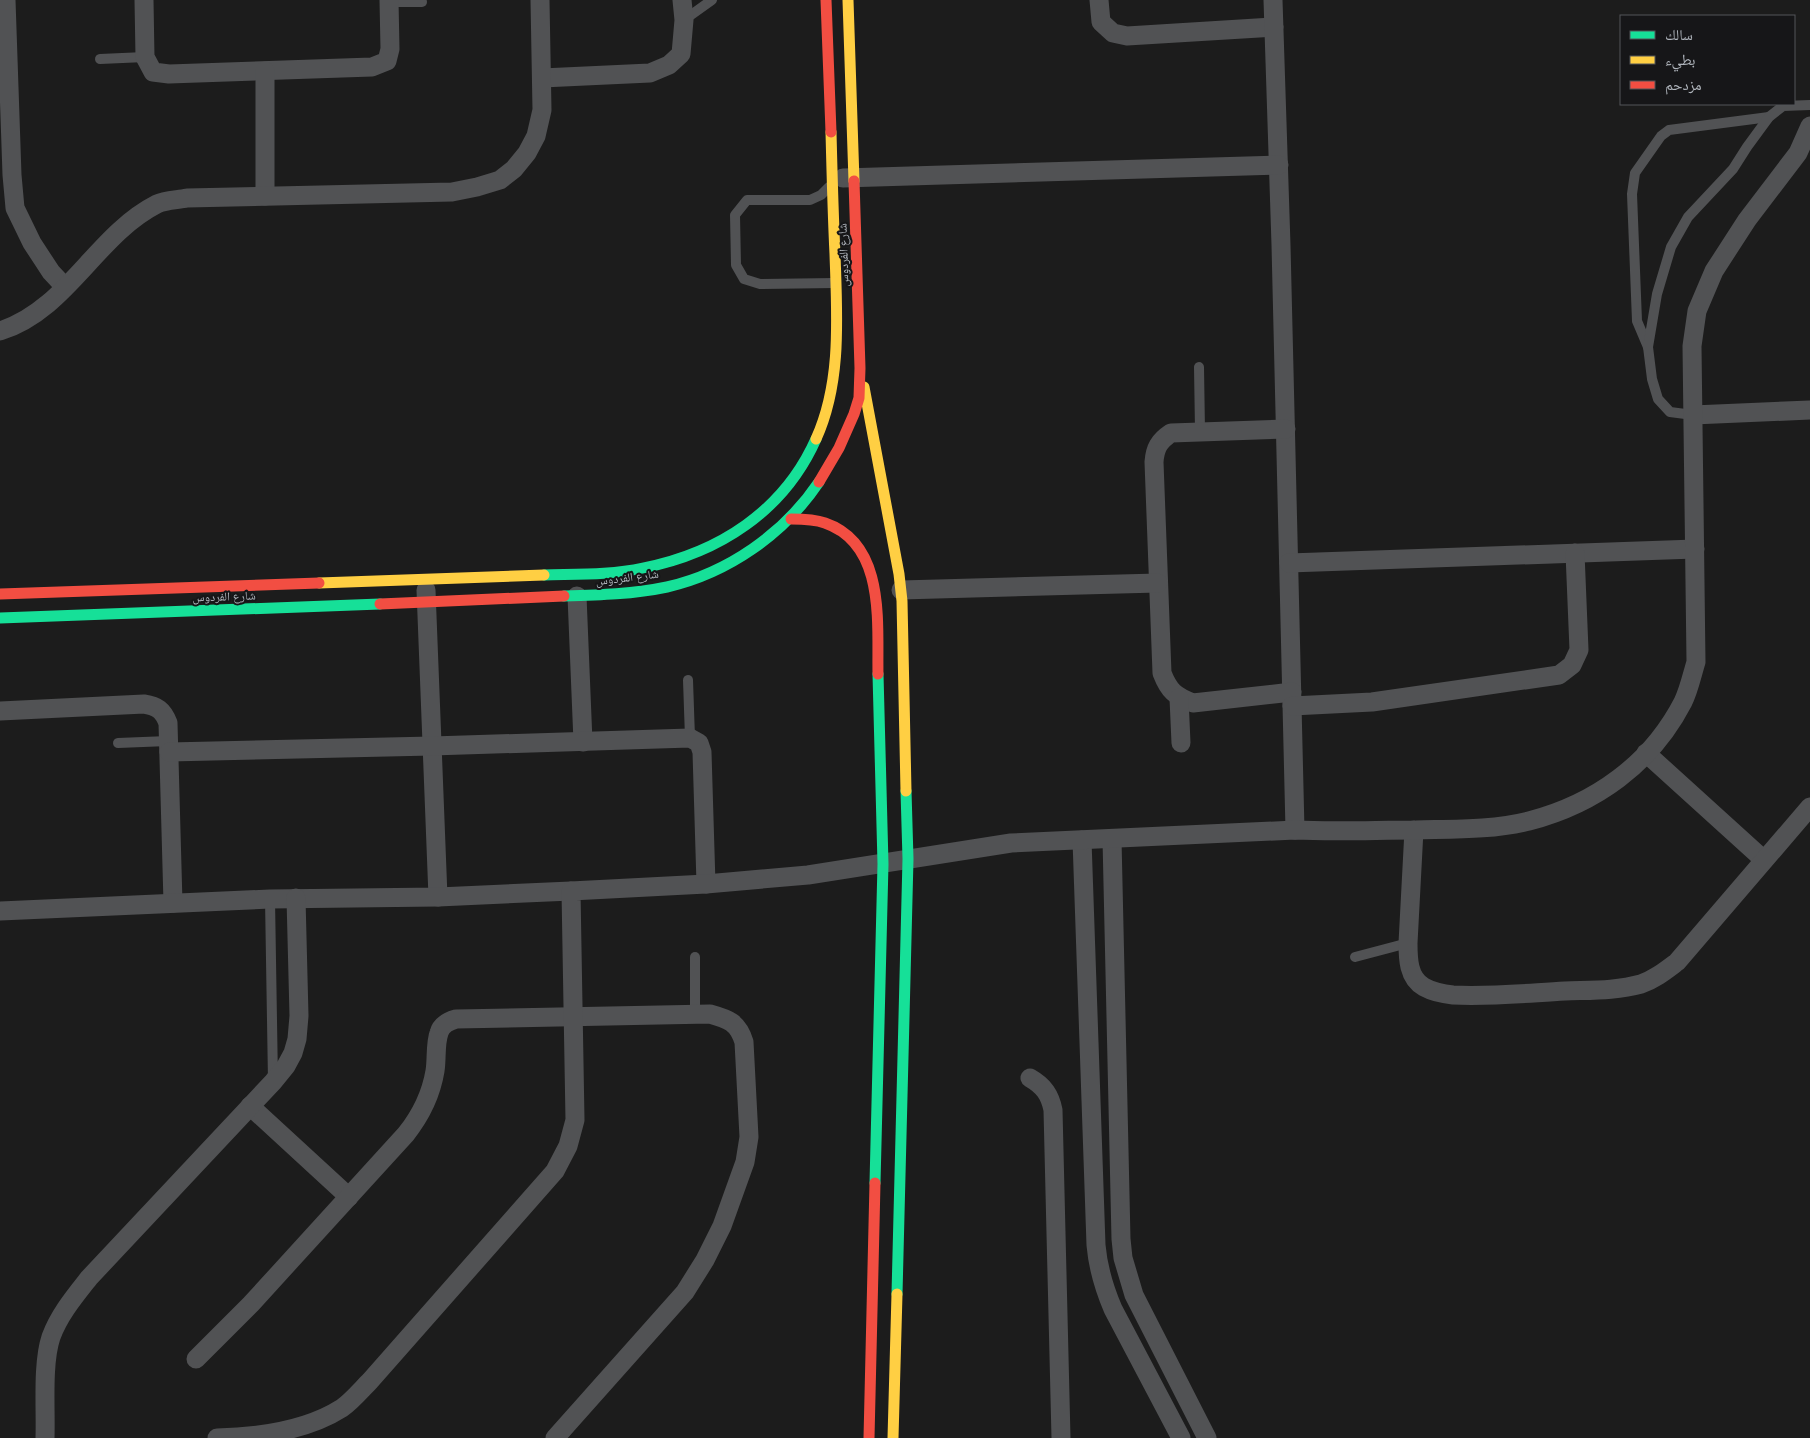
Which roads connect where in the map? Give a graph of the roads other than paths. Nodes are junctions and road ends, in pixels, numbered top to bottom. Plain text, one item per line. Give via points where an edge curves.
1 (6, 0) edge
2 (144, 0) edge
3 (540, 0) edge
4 (682, 0) edge
5 (712, 0) edge
6 (826, 0) edge
7 (848, 0) edge
8 (1098, 0) edge
9 (1273, 0) edge
10 (389, 1) edge
11 (422, 2) dead end
12 (684, 20) junction
13 (1274, 28) junction
14 (145, 56) junction
15 (100, 59) dead end
16 (264, 71) junction
17 (542, 78) junction
18 (1810, 105) edge
19 (1769, 117) junction
20 (1810, 126) edge
21 (1279, 165) junction
22 (854, 178) junction
23 (832, 179) junction
24 (265, 196) junction
25 (836, 283) junction
26 (65, 287) junction
27 (0, 331) edge
28 (1648, 347) junction
29 (1199, 367) dead end
30 (860, 368) junction
31 (1810, 410) edge
32 (1693, 415) junction
33 (1286, 429) junction
34 (1200, 431) junction
35 (791, 519) junction
36 (1695, 549) junction
37 (1575, 553) junction
38 (1289, 563) junction
39 (426, 579) junction
40 (1158, 583) junction
41 (901, 590) junction
42 (0, 594) edge
43 (577, 596) junction
44 (426, 602) junction
45 (0, 618) edge
46 (688, 680) dead end
47 (1179, 698) junction
48 (1292, 699) junction
49 (0, 711) edge
50 (690, 738) junction
51 (583, 742) junction
52 (118, 743) dead end
53 (1181, 743) dead end
54 (169, 746) junction
55 (432, 746) junction
56 (1646, 753) junction
57 (1810, 807) edge
58 (1295, 830) junction
59 (1414, 830) junction
60 (1112, 839) junction
61 (1082, 840) junction
62 (908, 859) junction
63 (1764, 860) junction
64 (883, 864) junction
65 (706, 884) junction
66 (571, 891) junction
67 (438, 897) junction
68 (296, 898) junction
69 (270, 899) junction
70 (173, 904) junction
71 (0, 911) edge
72 (1408, 943) junction
73 (695, 957) dead end
74 (1355, 957) dead end
75 (695, 1015) junction
76 (574, 1017) junction
77 (1030, 1078) dead end
78 (272, 1082) junction
79 (250, 1106) junction
80 (349, 1197) junction
81 (196, 1359) dead end
82 (45, 1438) edge
83 (217, 1438) edge
84 (556, 1438) edge
85 (869, 1438) edge
86 (893, 1438) edge
87 (1061, 1438) edge
88 (1181, 1438) edge
89 (1207, 1438) edge

1 - 26 street via 15,208 32,243
2 - 14 street
3 - 17 street
4 - 12 street
5 - 12 lane
6 - 23 street, شارع الفردوس
7 - 22 street, شارع الفردوس
8 - 13 street via 1101,22 1113,33 1127,36
9 - 13 street
10 - 11 lane
10 - 16 street via 390,50 387,61 372,67
12 - 17 street via 681,54 669,65 650,73
13 - 21 street
14 - 15 lane
14 - 16 street via 153,72
16 - 24 street
17 - 24 street via 542,110 536,136 514,169 500,180 452,192
18 - 19 lane via 1783,106
19 - 28 lane via 1733,169 1688,218 1671,247 1657,294
19 - 28 lane via 1669,130 1661,136 1635,173 1632,194 1637,321
20 - 32 street via 1798,153 1747,220 1714,271 1697,311 1692,346
21 - 22 street
21 - 33 street
22 - 23 street
22 - 30 street, شارع الفردوس
23 - 25 street, شارع الفردوس
23 - 25 lane via 826,191 810,200 747,200 735,215 736,265 744,279 760,284
24 - 26 street via 187,198 159,203 123,227
25 - 39 street, شارع الفردوس via 832,391 823,426 804,463 783,493 757,518 724,540 686,557 648,568 600,573
26 - 27 street via 42,310
28 - 32 lane via 1658,399 1670,412
29 - 34 lane
30 - 35 street, شارع الفردوس via 858,402 847,432 832,464
30 - 41 street
31 - 32 street
32 - 36 street
33 - 34 street
33 - 38 street
34 - 40 street via 1171,433 1161,439 1155,450
35 - 43 street, شارع الفردوس via 737,560 696,579 654,590
35 - 64 street via 817,520 840,530 860,549 872,574 876,592
36 - 37 street
36 - 56 street via 1696,662 1684,701
37 - 38 street
37 - 48 street via 1579,650 1572,665 1559,675 1372,702
38 - 48 street
39 - 42 street, شارع الفردوس
39 - 44 street
40 - 41 street
40 - 47 street via 1162,673 1168,687
41 - 62 street
43 - 44 street, شارع الفردوس
43 - 51 street
44 - 45 street, شارع الفردوس
44 - 55 street
46 - 50 lane
47 - 48 street via 1193,703
47 - 53 street
48 - 58 street
49 - 54 street via 156,706 168,723
50 - 51 street
50 - 65 street via 699,743 702,752
51 - 55 street
52 - 54 lane
54 - 55 street
54 - 70 street
55 - 67 street
56 - 59 street via 1607,788 1568,808 1528,821 1484,828
56 - 63 street
57 - 63 street
58 - 59 street
58 - 60 street
59 - 72 street
60 - 61 street
60 - 89 street via 1123,1258 1134,1295
61 - 62 street via 1011,843
61 - 88 street via 1098,1260 1113,1309
62 - 64 street
62 - 86 street
63 - 72 street via 1677,962 1641,984 1527,994 1437,993 1422,987 1410,970
64 - 65 street via 808,875
64 - 85 street
65 - 66 street
66 - 67 street
66 - 76 street
67 - 68 street
68 - 69 street
68 - 78 street via 297,1039 286,1066
69 - 70 street
69 - 78 lane
70 - 71 street
72 - 74 lane
73 - 75 lane
75 - 76 street
75 - 84 street via 710,1014 727,1019 743,1036 749,1137 743,1169 722,1226 685,1292
76 - 80 street via 449,1021 439,1032 429,1097 417,1120
76 - 83 street via 575,1120 568,1146 555,1171 370,1381 343,1407 308,1424 268,1434
77 - 87 street via 1047,1092 1053,1110
78 - 79 street
79 - 80 street
79 - 82 street via 89,1278 63,1311 51,1338 46,1365
80 - 81 street

